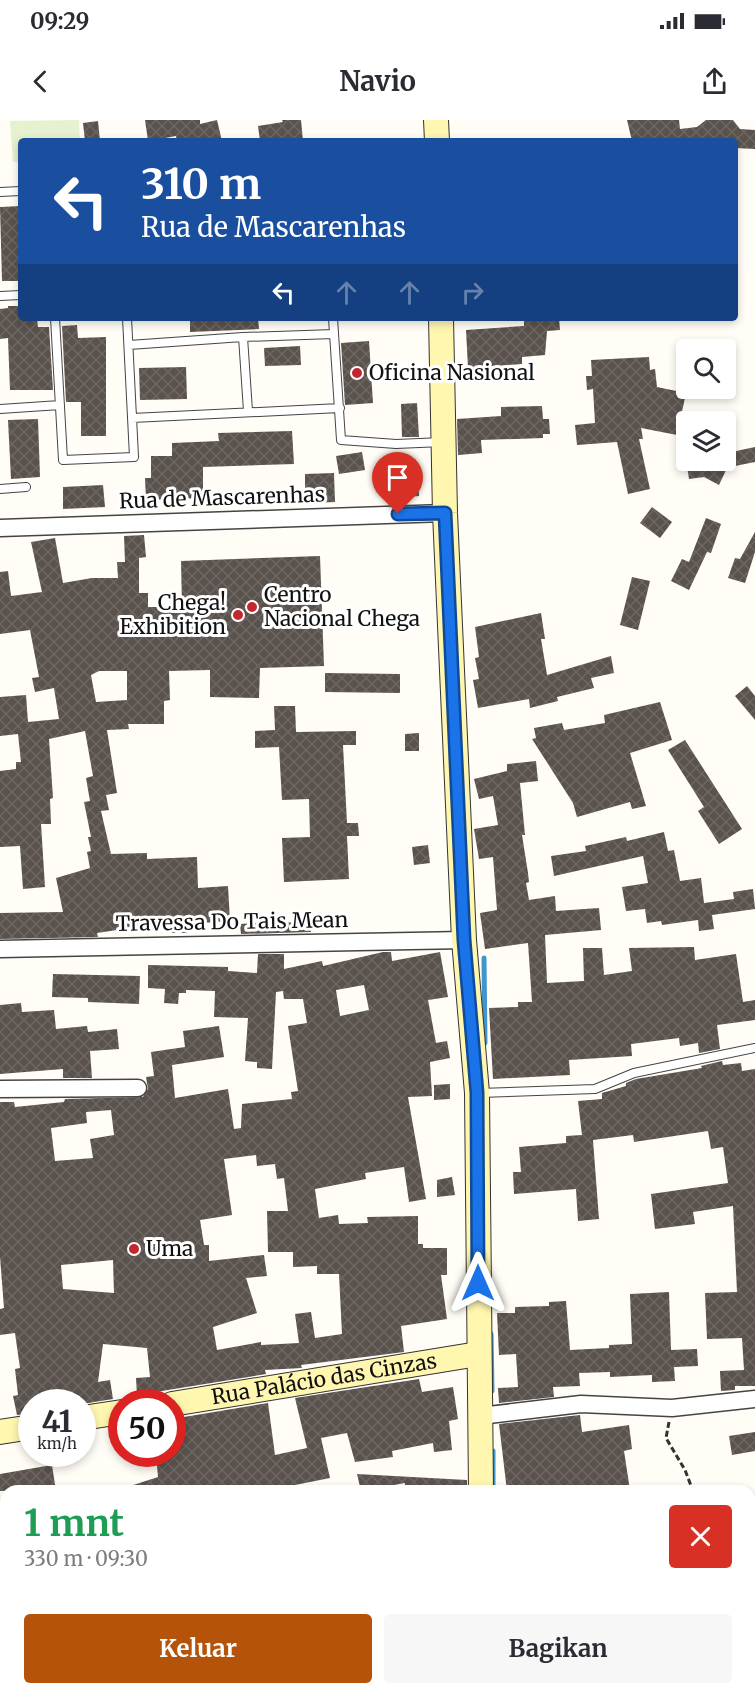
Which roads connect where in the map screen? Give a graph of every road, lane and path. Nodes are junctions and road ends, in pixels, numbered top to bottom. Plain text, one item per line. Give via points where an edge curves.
1 (436, 120) edge
2 (436, 138) edge
3 (18, 190) edge
4 (0, 192) edge
5 (18, 295) edge
6 (0, 296) edge
7 (55, 321) edge
8 (127, 321) edge
9 (333, 321) edge
10 (441, 321) edge
11 (334, 334) junction
12 (243, 337) junction
13 (129, 345) junction
14 (60, 405) junction
15 (340, 408) junction
16 (0, 409) edge
17 (249, 411) junction
18 (132, 418) junction
19 (444, 442) junction
20 (26, 487) dead end
21 (0, 489) edge
22 (445, 513) junction
23 (0, 528) edge
24 (464, 940) junction
25 (0, 949) edge
26 (755, 1048) edge
27 (138, 1088) dead end
28 (0, 1089) edge
29 (485, 1094) junction
30 (478, 1354) junction
31 (755, 1399) edge
32 (186, 1402) edge
33 (672, 1408) junction
34 (489, 1416) junction
35 (18, 1429) edge
36 (0, 1432) edge
37 (482, 1485) edge
38 (691, 1485) edge

1 - 2 main road
3 - 4 lane
5 - 6 lane
7 - 14 lane
8 - 13 lane
9 - 11 lane
10 - 19 main road
11 - 12 lane
11 - 15 lane
12 - 13 lane
12 - 17 lane
13 - 18 lane
14 - 16 lane
14 - 18 lane via 63,460 134,457
15 - 17 lane
15 - 19 lane via 341,440
17 - 18 lane
19 - 22 main road
20 - 21 lane
22 - 23 street, Rua de Mascarenhas
22 - 24 main road
24 - 25 street, Travessa Do Tais Mean
24 - 29 main road
26 - 29 lane via 634,1073 595,1089
27 - 28 street
29 - 30 main road
30 - 32 main road, Rua Palácio das Cinzas
30 - 34 main road
31 - 33 street
33 - 34 street via 581,1404
33 - 38 path via 666,1438
34 - 37 main road
35 - 36 main road

